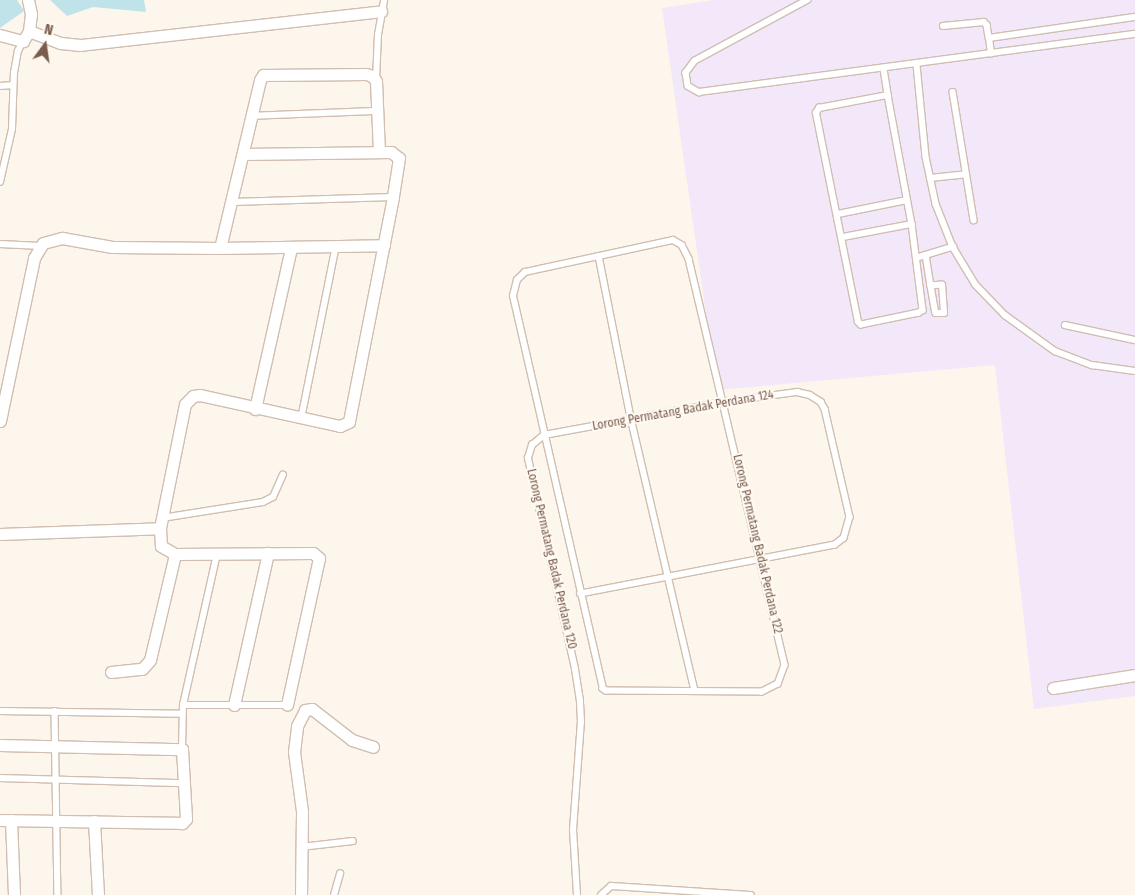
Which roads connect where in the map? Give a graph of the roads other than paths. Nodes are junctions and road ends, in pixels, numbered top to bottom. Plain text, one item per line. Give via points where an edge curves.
1 (28, 0) edge
2 (808, 0) edge
3 (382, 6) edge
4 (1135, 17) edge
5 (943, 26) dead end
6 (29, 31) junction
7 (1135, 34) edge
8 (0, 35) edge
9 (989, 38) junction
10 (22, 41) junction
11 (991, 54) junction
12 (917, 65) junction
13 (884, 69) junction
14 (376, 81) junction
15 (13, 85) junction
16 (0, 86) edge
17 (953, 92) dead end
18 (888, 95) junction
19 (377, 111) junction
20 (252, 116) junction
21 (379, 152) junction
22 (243, 154) junction
23 (966, 174) junction
24 (930, 178) junction
25 (0, 182) edge
26 (393, 197) junction
27 (907, 200) junction
28 (232, 202) junction
29 (838, 214) junction
30 (974, 220) dead end
31 (912, 224) junction
32 (842, 237) junction
33 (0, 244) edge
34 (41, 246) junction
35 (336, 246) junction
36 (384, 246) junction
37 (953, 247) junction
38 (220, 248) junction
39 (291, 248) junction
40 (926, 255) junction
41 (599, 256) junction
42 (916, 258) junction
43 (931, 286) junction
44 (1065, 325) dead end
45 (1135, 340) edge
46 (1135, 371) edge
47 (723, 402) junction
48 (255, 409) junction
49 (631, 418) junction
50 (301, 419) junction
51 (0, 421) edge
52 (544, 435) junction
53 (283, 475) dead end
54 (161, 523) junction
55 (0, 534) edge
56 (268, 552) junction
57 (218, 553) junction
58 (175, 554) junction
59 (760, 558) junction
60 (668, 577) junction
61 (581, 594) junction
62 (111, 672) dead end
63 (1135, 675) edge
64 (1053, 688) dead end
65 (695, 691) junction
66 (183, 705) junction
67 (234, 705) junction
68 (287, 705) joint
69 (0, 711) edge
70 (55, 712) junction
71 (182, 714) junction
72 (0, 745) edge
73 (55, 746) junction
74 (372, 747) dead end
75 (182, 749) junction
76 (0, 778) edge
77 (56, 780) junction
78 (184, 783) junction
79 (5, 820) edge
80 (55, 820) junction
81 (94, 821) junction
82 (353, 841) dead end
83 (301, 847) junction
84 (340, 874) dead end
85 (716, 894) edge
86 (14, 895) edge
87 (58, 895) edge
88 (98, 895) edge
89 (301, 895) edge
90 (334, 895) edge
91 (577, 895) edge
92 (601, 895) edge
93 (750, 895) edge

1 - 6 street via 31,14
2 - 13 lane via 695,61 686,73 688,86 699,92
3 - 6 street via 80,45 61,43
3 - 14 lane
4 - 9 lane
5 - 9 lane via 984,22
6 - 10 street
7 - 11 lane
8 - 10 street
9 - 11 lane
10 - 15 lane
11 - 12 lane
12 - 13 lane
12 - 24 lane
13 - 18 lane
14 - 19 street
14 - 20 street via 366,74 264,75
15 - 16 lane
15 - 25 lane via 12,130
17 - 23 lane
18 - 27 lane
18 - 29 lane via 817,110
19 - 20 lane
19 - 21 street
20 - 22 street
21 - 22 street
21 - 26 street via 392,152 398,158
22 - 28 street
23 - 24 lane
23 - 30 lane
24 - 37 lane via 940,219
26 - 28 lane
26 - 36 street
27 - 29 lane
27 - 31 lane
28 - 38 street
29 - 32 lane
31 - 32 lane
31 - 42 lane
32 - 42 lane via 861,325 922,312
33 - 34 lane
34 - 38 street via 52,239 62,238 112,247
34 - 51 street via 34,258
35 - 36 street
35 - 39 street
35 - 50 lane
36 - 50 street via 349,422 340,426
37 - 40 lane
37 - 46 lane via 976,285 1026,332 1073,359
38 - 39 street
39 - 48 street
40 - 42 lane
40 - 43 lane
41 - 47 lane, Lorong Permatang Badak Perdana 122 via 673,240 682,246 689,259
41 - 49 lane
41 - 52 lane, Lorong Permatang Badak Perdana 122 via 525,272 516,280 512,296
43 - 43 lane via 936,313 944,313 942,285
44 - 45 lane
47 - 49 lane, Lorong Permatang Badak Perdana 124
47 - 59 lane, Lorong Permatang Badak Perdana 122
47 - 59 lane, Lorong Permatang Badak Perdana 124 via 797,392 810,395 825,409 850,517 844,538 836,545
48 - 50 street
48 - 54 street via 200,395 188,399
49 - 52 lane, Lorong Permatang Badak Perdana 124
49 - 60 lane
52 - 61 lane, Lorong Permatang Badak Perdana 122
52 - 91 lane, Lorong Permatang Badak Perdana 120 via 532,445 528,458 578,689 581,722 573,830
53 - 54 lane via 273,497 263,502
54 - 55 street
54 - 58 street via 161,546
56 - 57 street
56 - 67 street
56 - 68 street via 313,553 319,558
57 - 58 street
57 - 66 lane
58 - 62 street via 150,660 142,669
59 - 60 lane
59 - 65 lane, Lorong Permatang Badak Perdana 122 via 786,665 778,684 762,692
60 - 61 lane
60 - 65 lane
61 - 65 lane, Lorong Permatang Badak Perdana 122 via 603,689
63 - 64 street
66 - 67 lane
66 - 71 lane
67 - 68 lane
69 - 70 lane
70 - 71 lane
70 - 73 lane
71 - 75 lane
72 - 73 street
73 - 75 street
73 - 77 lane
74 - 83 street via 352,740 316,711 306,710 294,737 302,811
75 - 78 street
76 - 77 lane
77 - 78 lane
77 - 80 lane
78 - 81 street via 186,819 182,823
79 - 80 street
79 - 86 street
80 - 81 street
80 - 87 lane
81 - 88 street
82 - 83 lane
83 - 89 street
84 - 90 lane
85 - 92 lane via 612,886
85 - 93 lane

